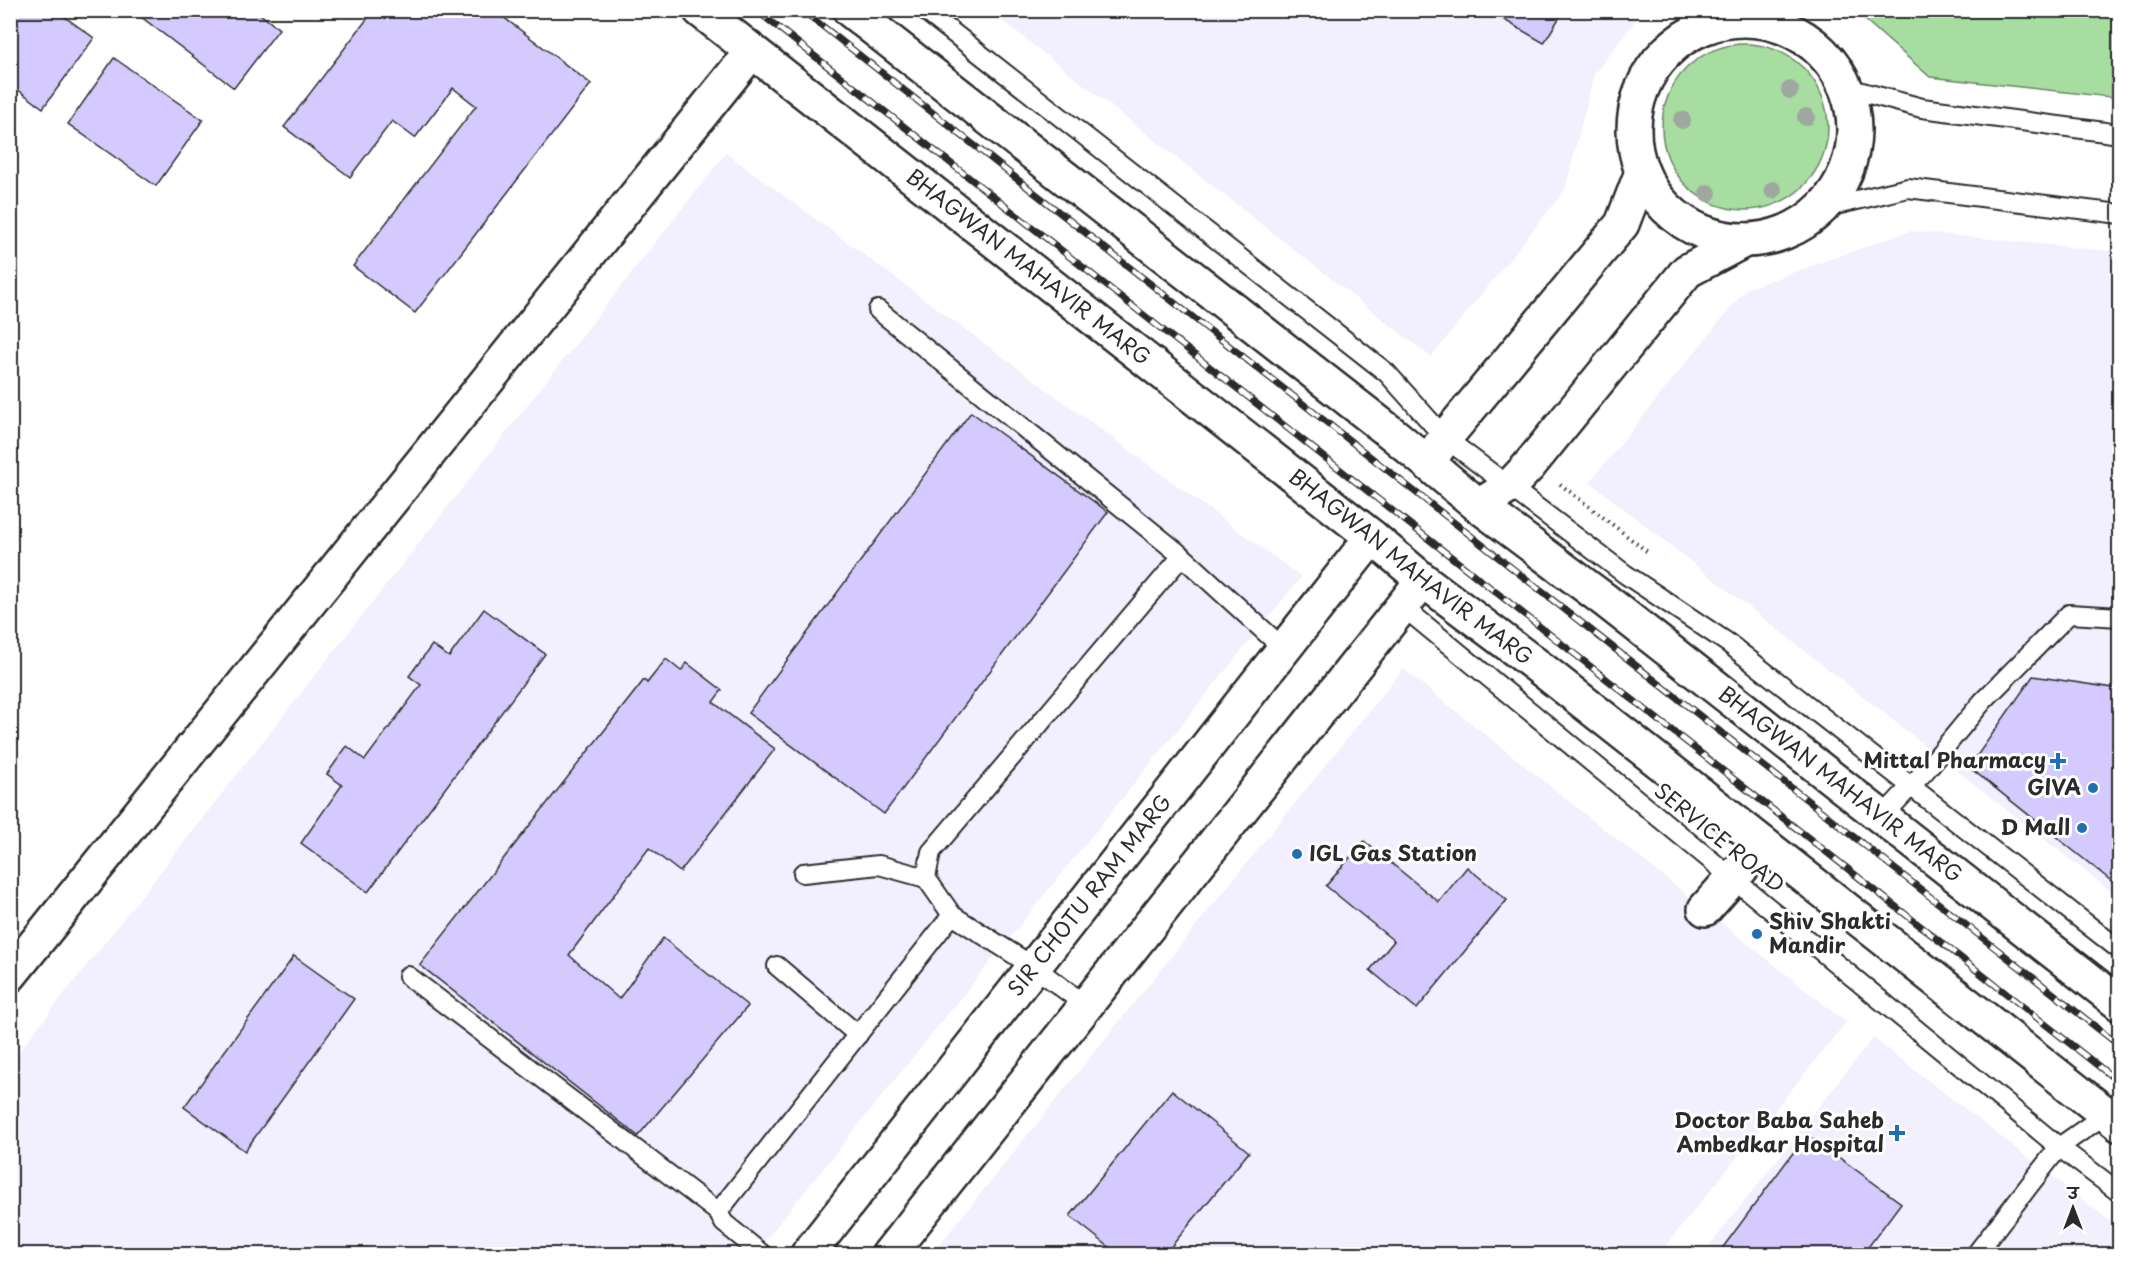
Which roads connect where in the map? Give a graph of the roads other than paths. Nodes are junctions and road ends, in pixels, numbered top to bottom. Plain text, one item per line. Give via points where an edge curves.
1 (700, 10) edge
2 (850, 10) edge
3 (924, 10) edge
4 (1801, 10) edge
5 (1697, 22) edge
6 (752, 51) junction
7 (1822, 51) junction
8 (1847, 88) junction
9 (2120, 134) edge
10 (1642, 172) junction
11 (1823, 208) junction
12 (2120, 214) edge
13 (1745, 240) junction
14 (878, 310) dead end
15 (1436, 450) junction
16 (1510, 486) junction
17 (1479, 506) junction
18 (1372, 537) junction
19 (1182, 556) junction
20 (1424, 580) junction
21 (1402, 606) junction
22 (2120, 617) edge
23 (1284, 650) junction
24 (1911, 786) junction
25 (1882, 817) junction
26 (1763, 844) junction
27 (803, 873) dead end
28 (926, 878) junction
29 (1705, 909) dead end
30 (952, 915) junction
31 (2120, 950) edge
32 (777, 966) dead end
33 (1034, 967) junction
34 (10, 975) edge
35 (408, 976) dead end
36 (2120, 1004) edge
37 (1087, 1006) junction
38 (858, 1035) junction
39 (2115, 1113) edge
40 (2059, 1147) junction
41 (2120, 1193) edge
42 (718, 1212) junction
43 (762, 1254) edge
44 (808, 1254) edge
45 (889, 1254) edge
46 (1977, 1254) edge

1 - 6 street, BHAGWAN MAHAVIR MARG
2 - 15 street, BHAGWAN MAHAVIR MARG
3 - 15 lane via 1387,373
4 - 7 street
5 - 7 street via 1766,22 1806,38
5 - 10 street via 1664,53 1641,89 1634,132
6 - 18 street, BHAGWAN MAHAVIR MARG
6 - 34 street
7 - 8 street
8 - 9 lane via 1922,108
8 - 11 street via 1853,108 1854,150 1838,190
10 - 13 street via 1660,201 1683,222 1701,232
10 - 15 street via 1622,224
11 - 12 lane via 1908,188
11 - 13 street via 1787,232
13 - 16 street via 1687,271
14 - 19 lane
15 - 16 lane
15 - 17 street, BHAGWAN MAHAVIR MARG
16 - 17 street
16 - 24 lane via 1625,574 1728,643
17 - 25 street, BHAGWAN MAHAVIR MARG
18 - 20 street, BHAGWAN MAHAVIR MARG
18 - 23 street, SIR CHOTU RAM MARG
19 - 23 lane
19 - 28 lane via 931,852
20 - 21 street
20 - 26 street, BHAGWAN MAHAVIR MARG
21 - 37 street
21 - 40 lane, SERVICE ROAD
22 - 24 lane via 2069,614 1983,701
23 - 33 street, SIR CHOTU RAM MARG
24 - 25 lane
24 - 31 lane
25 - 36 street, BHAGWAN MAHAVIR MARG
26 - 29 street
26 - 39 street, BHAGWAN MAHAVIR MARG
27 - 28 lane via 879,865
28 - 30 lane
30 - 33 lane
30 - 38 lane
32 - 38 lane
33 - 37 lane
33 - 44 street, SIR CHOTU RAM MARG
35 - 42 lane
37 - 45 street
38 - 42 lane
39 - 40 lane
40 - 41 lane, SERVICE ROAD
40 - 46 lane
42 - 43 lane via 724,1223

